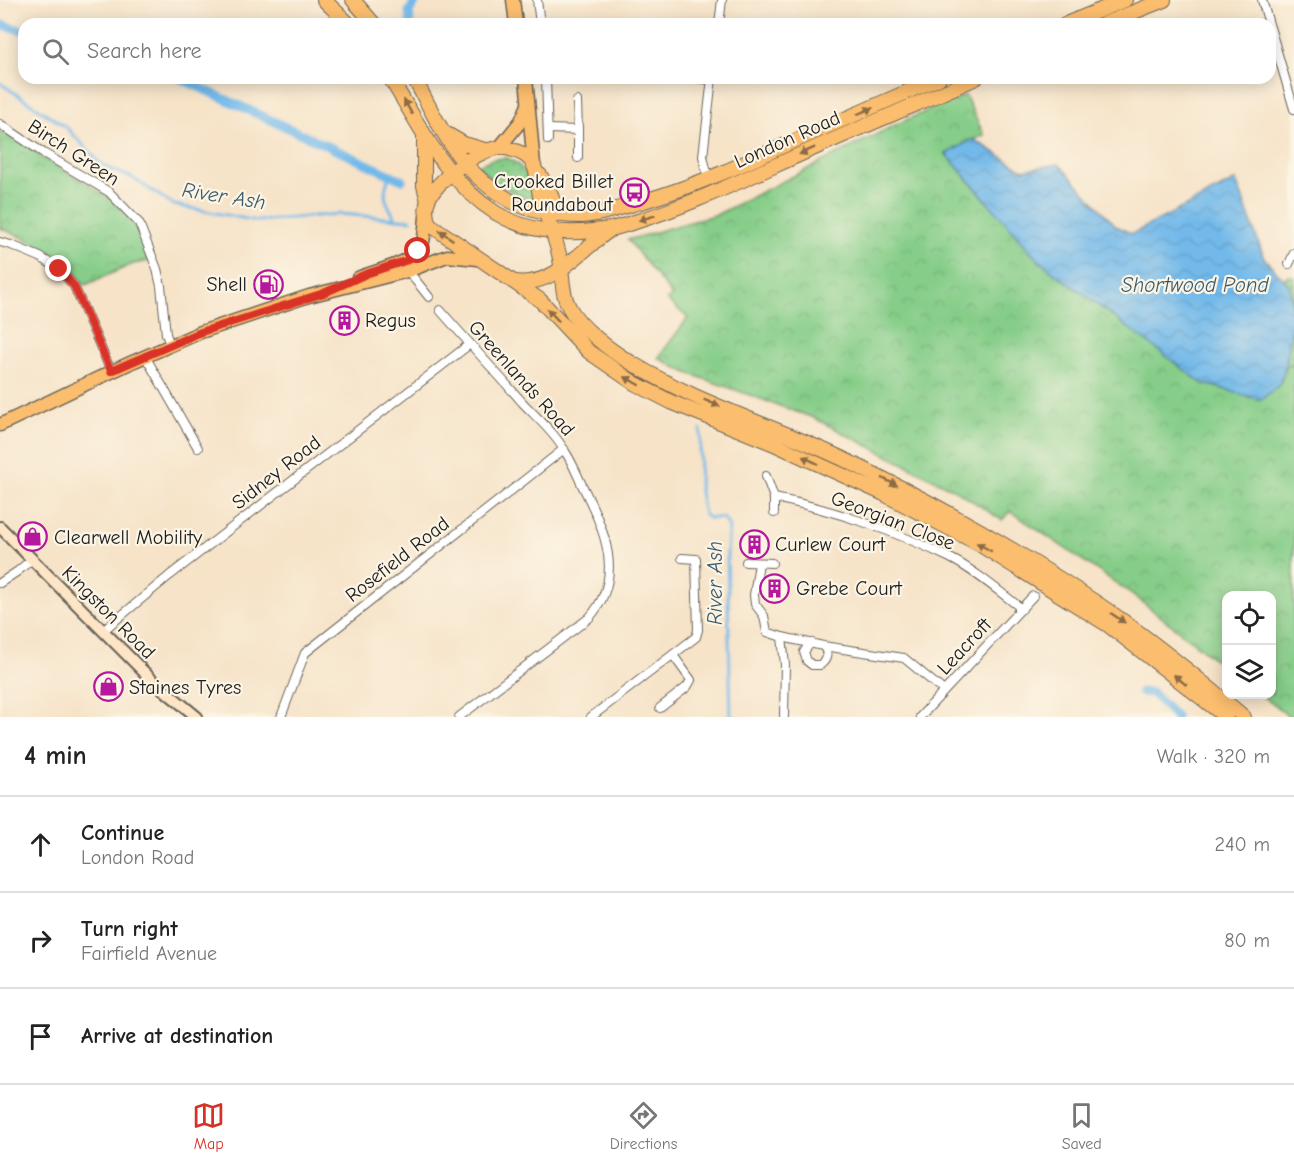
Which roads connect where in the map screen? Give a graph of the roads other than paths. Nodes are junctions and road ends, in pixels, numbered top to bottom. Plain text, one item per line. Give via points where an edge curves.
1 (324, 0) edge
2 (352, 0) edge
3 (513, 0) edge
4 (537, 0) edge
5 (722, 0) edge
6 (1125, 0) edge
7 (1164, 0) edge
8 (1262, 0) edge
9 (343, 18) edge
10 (368, 18) edge
11 (515, 18) edge
12 (539, 18) edge
13 (720, 18) edge
14 (1081, 18) edge
15 (1119, 18) edge
16 (1268, 18) edge
17 (1276, 46) edge
18 (394, 84) edge
19 (417, 84) edge
20 (527, 84) edge
21 (546, 84) edge
22 (711, 84) edge
23 (925, 84) edge
24 (962, 84) edge
25 (529, 100) junction
26 (578, 100) dead end
27 (1294, 109) edge
28 (0, 124) edge
29 (548, 129) junction
30 (578, 130) junction
31 (443, 132) junction
32 (424, 136) junction
33 (548, 140) dead end
34 (500, 148) junction
35 (485, 150) junction
36 (578, 158) dead end
37 (464, 164) junction
38 (534, 165) junction
39 (451, 174) junction
40 (708, 178) junction
41 (428, 201) junction
42 (546, 210) junction
43 (426, 217) junction
44 (529, 227) junction
45 (612, 229) junction
46 (553, 232) junction
47 (0, 242) edge
48 (1294, 252) edge
49 (478, 259) junction
50 (1289, 264) dead end
51 (561, 268) junction
52 (408, 271) junction
53 (514, 282) junction
54 (324, 293) junction
55 (429, 297) dead end
56 (440, 310) dead end
57 (470, 344) junction
58 (170, 345) junction
59 (145, 356) junction
60 (111, 371) junction
61 (0, 425) edge
62 (198, 448) dead end
63 (564, 449) junction
64 (766, 476) dead end
65 (774, 498) junction
66 (774, 513) dead end
67 (2, 531) edge
68 (32, 558) junction
69 (682, 558) dead end
70 (746, 562) dead end
71 (759, 563) junction
72 (772, 563) dead end
73 (1038, 573) junction
74 (0, 583) edge
75 (1066, 591) junction
76 (1033, 596) dead end
77 (1022, 609) junction
78 (104, 630) junction
79 (782, 638) junction
80 (812, 643) junction
81 (823, 646) junction
82 (673, 655) junction
83 (944, 691) junction
84 (660, 708) dead end
85 (197, 717) edge
86 (281, 717) edge
87 (459, 717) edge
88 (591, 717) edge
89 (784, 717) edge
90 (920, 717) edge
91 (1226, 717) edge
92 (1244, 717) edge

1 - 9 highway
2 - 10 highway
3 - 11 main road
4 - 12 street
5 - 13 street
6 - 14 highway
7 - 15 highway
8 - 16 street
17 - 27 street
32 -> 18 highway
19 - 31 highway
20 - 25 main road
21 - 29 street
22 - 40 street via 703,156
40 -> 23 highway
24 -> 45 highway, London Road via 693,201
25 - 34 main road via 521,121
25 - 38 main road
26 - 30 street
28 - 58 street, Birch Green via 109,192 139,223 157,269
29 - 30 street
29 - 33 street
30 - 36 street
31 - 35 highway
31 - 37 highway
32 - 39 highway
32 - 41 highway via 424,186
34 - 35 highway
34 - 38 highway via 528,157
35 - 37 highway
37 - 39 highway
37 - 42 highway via 511,201
38 - 42 highway
38 - 42 highway via 549,190
39 - 41 highway
39 - 44 highway via 485,205
40 - 42 highway via 600,213 583,216
41 - 43 highway
42 - 44 highway
42 - 46 highway
49 -> 43 highway via 429,224
43 - 54 main road via 422,246 408,260
44 - 46 highway
45 - 46 highway
45 - 51 highway
46 - 51 highway
47 - 60 street via 59,269 74,286
48 - 50 street
49 - 52 main road via 447,256
49 - 53 highway
51 - 53 highway via 540,281
51 -> 73 highway via 565,297 572,312 605,345 627,360 669,385 804,441 896,485
52 - 54 main road
52 - 55 street
73 -> 53 highway via 884,494 634,383 589,352 540,300
54 - 58 main road via 246,316
56 - 57 street, Greenlands Road
57 - 63 street, Greenlands Road
57 - 78 street, Sidney Road via 168,576
58 - 59 main road
59 - 60 main road
59 - 62 street
60 - 61 main road
63 - 86 street, Rosefield Road via 305,653
63 - 87 street, Greenlands Road via 604,534 609,578 604,597 589,618
64 - 65 street
65 - 66 street
65 - 77 street, Georgian Close via 857,520 951,558
67 - 68 street, Kingston Road
68 - 74 street
68 - 78 street, Kingston Road
69 - 82 street via 696,558 699,630
70 - 71 street
71 - 72 street
71 - 79 street via 755,604 764,616 767,632
73 - 75 highway
91 -> 75 highway
75 -> 92 highway via 1155,645
76 - 77 street, Leacroft
77 - 83 street, Leacroft
78 - 85 street, Kingston Road via 152,680
79 - 80 street
79 - 89 street
80 - 81 street
80 - 81 street via 804,652 812,665 820,665 826,659
81 - 83 street via 904,658
82 - 84 street via 691,680
82 - 88 street
83 - 90 street, Leacroft

